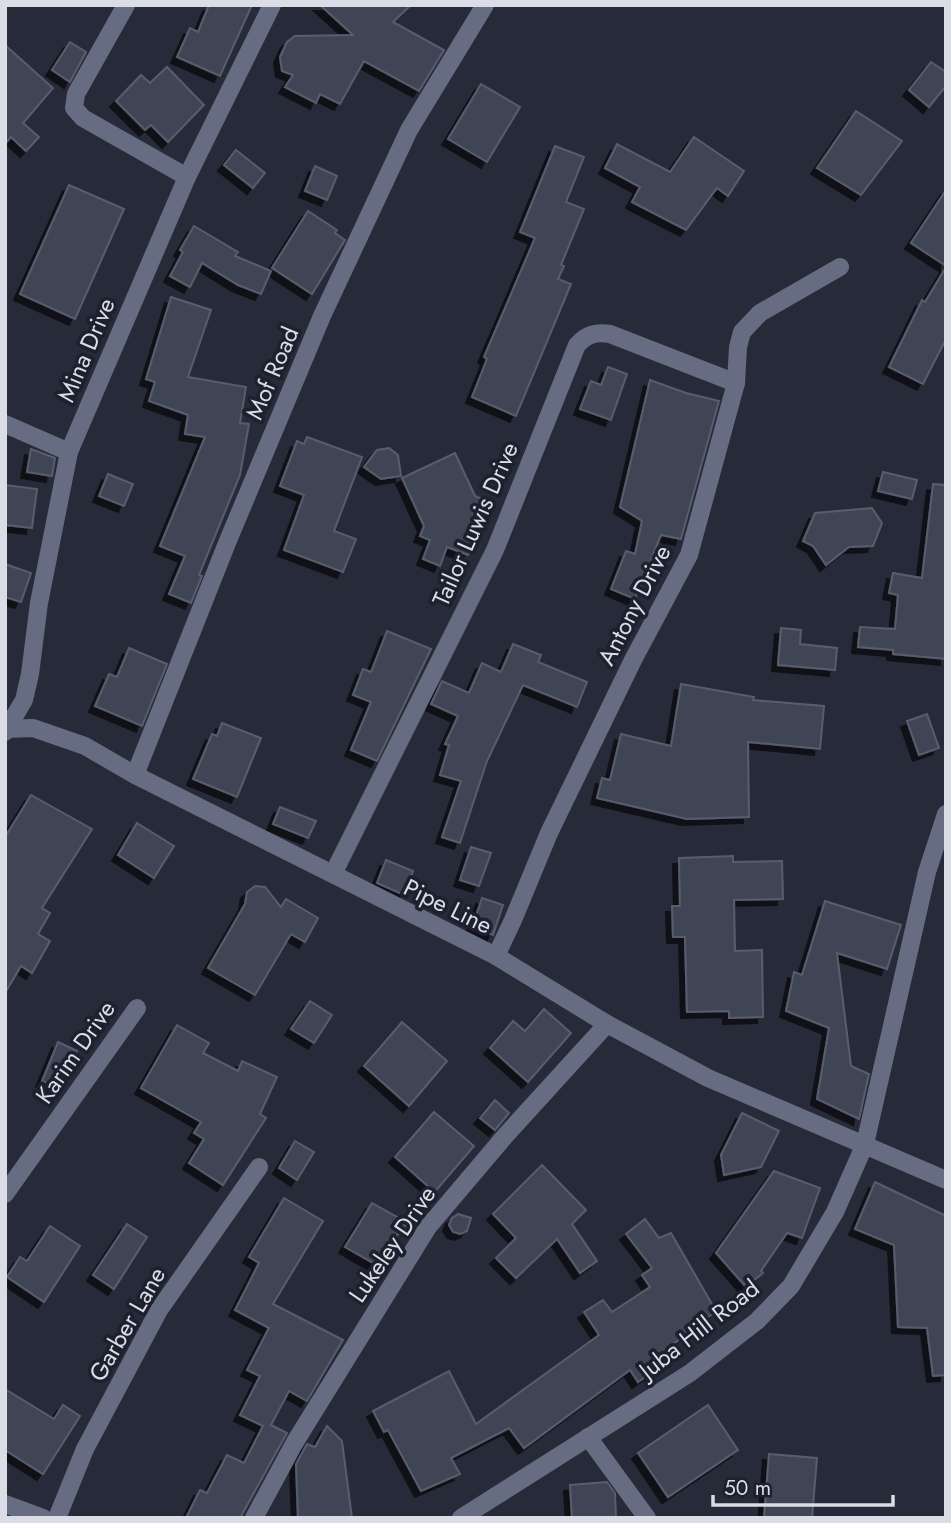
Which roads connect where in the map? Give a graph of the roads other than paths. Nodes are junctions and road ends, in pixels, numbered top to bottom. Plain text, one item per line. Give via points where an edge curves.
1 (126, 5) edge
2 (272, 5) edge
3 (485, 5) edge
4 (187, 177) junction
5 (840, 267) dead end
6 (736, 383) junction
7 (5, 424) edge
8 (69, 452) junction
9 (6, 730) edge
10 (135, 775) junction
11 (946, 814) edge
12 (333, 874) junction
13 (496, 956) junction
14 (137, 1008) dead end
15 (607, 1024) junction
16 (865, 1144) junction
17 (259, 1167) dead end
18 (946, 1180) edge
19 (5, 1194) edge
20 (589, 1437) junction
21 (5, 1504) edge
22 (43, 1518) edge
23 (57, 1518) edge
24 (254, 1518) edge
25 (461, 1518) edge
26 (647, 1518) edge

1 - 4 street via 76,94 74,108 83,118
2 - 4 street, Mina Drive
3 - 10 street, Mof Road via 409,130 322,316
4 - 8 street, Mina Drive
5 - 6 street, Antony Drive via 760,313 743,332
6 - 12 street, Tailor Luwis Drive via 610,334 598,332 577,345 495,550
6 - 13 street, Antony Drive via 690,555 549,833
7 - 8 street
8 - 9 street, Mina Drive via 38,603 30,674 24,700
9 - 10 street, Pipe Line via 33,728 85,746
10 - 12 street, Pipe Line
11 - 16 street, Juba Hill Road via 927,872
12 - 13 street, Pipe Line
13 - 15 street, Pipe Line
14 - 19 street, Karim Drive
15 - 16 street, Pipe Line via 708,1078
15 - 24 street, Lukeley Drive via 428,1227 295,1442
16 - 18 street, Pipe Line
16 - 20 street, Juba Hill Road via 835,1212 791,1286 757,1321 690,1373
17 - 23 street, Garber Lane via 159,1310 85,1449
20 - 25 street, Juba Hill Road
20 - 26 street
21 - 22 street

